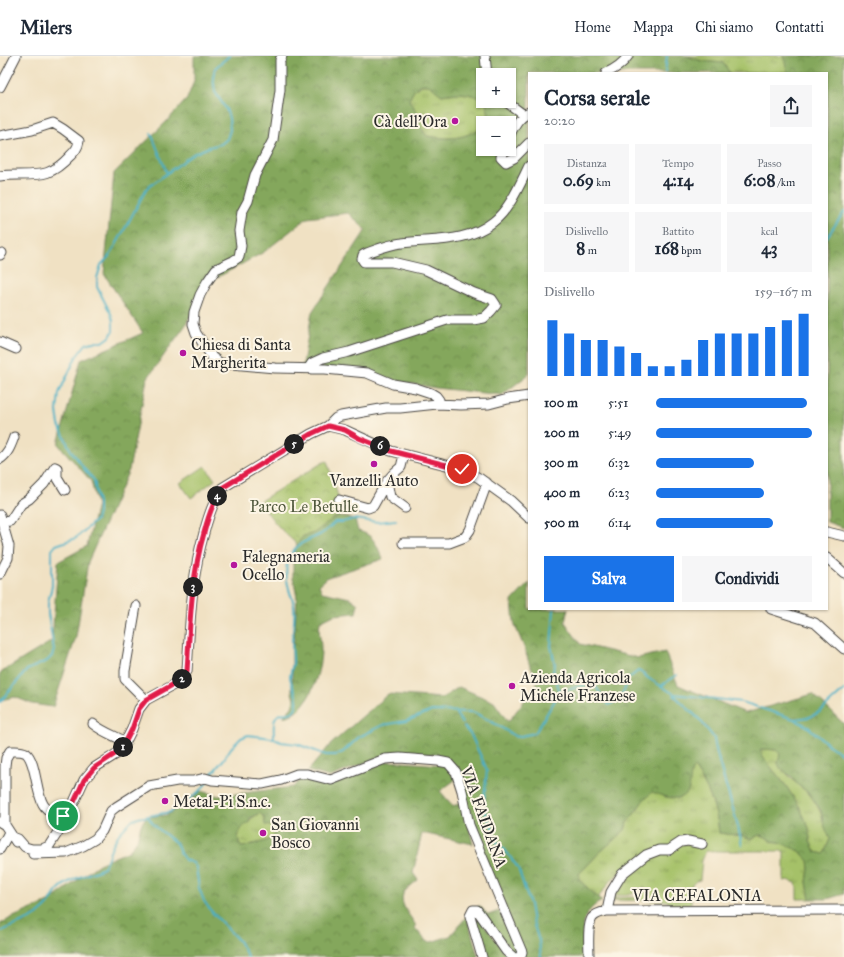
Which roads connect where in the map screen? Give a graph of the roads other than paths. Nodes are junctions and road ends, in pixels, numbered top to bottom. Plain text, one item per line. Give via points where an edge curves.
1 (16, 56) edge
2 (282, 56) edge
3 (485, 56) edge
4 (628, 56) edge
5 (486, 68) edge
6 (608, 72) edge
7 (0, 87) edge
8 (516, 108) edge
9 (526, 113) edge
10 (516, 122) edge
11 (0, 136) edge
12 (528, 143) edge
13 (501, 156) edge
14 (516, 156) edge
15 (516, 156) edge
16 (528, 168) edge
17 (0, 176) edge
18 (0, 342) edge
19 (16, 349) dead end
20 (311, 369) junction
21 (528, 396) edge
22 (437, 404) junction
23 (328, 426) junction
24 (14, 437) dead end
25 (404, 455) junction
26 (0, 459) edge
27 (388, 481) junction
28 (487, 483) junction
29 (65, 490) dead end
30 (339, 500) dead end
31 (405, 508) dead end
32 (528, 517) edge
33 (1, 518) edge
34 (828, 532) edge
35 (844, 536) edge
36 (403, 543) dead end
37 (828, 559) edge
38 (844, 573) edge
39 (0, 574) edge
40 (136, 606) dead end
41 (774, 610) edge
42 (844, 649) edge
43 (146, 700) junction
44 (93, 724) dead end
45 (126, 742) junction
46 (66, 814) junction
47 (7, 829) edge
48 (702, 844) dead end
49 (0, 849) edge
50 (844, 910) edge
51 (607, 911) junction
52 (482, 957) edge
53 (512, 957) edge
54 (519, 957) edge
55 (589, 957) edge

1 - 7 street
2 - 20 street via 273,140 255,175 248,201 242,212 239,257 216,270 207,282 194,312 193,324 200,341 220,363
3 - 5 street
4 - 6 street via 624,62
8 - 9 street
9 - 10 street
11 - 17 street via 53,123 79,141 79,147 48,173
12 - 15 street
13 - 14 street via 506,162
16 - 20 street via 521,185 503,211 493,222 467,236 401,243 363,254 364,262 392,262 426,270 492,299 496,305 484,318 447,320 323,358 312,363
18 - 19 street
20 - 22 street via 367,373 393,384 431,393 439,400
21 - 22 street via 489,404
22 - 23 street via 363,411 336,418
23 - 25 street via 345,430
23 - 43 street via 222,488 215,498 198,553 192,588 187,671 181,680
24 - 26 street via 11,446
25 - 27 street via 401,467
25 - 28 street via 462,469
27 - 30 street via 373,506 368,508
27 - 31 street via 390,497
28 - 32 street via 511,500
28 - 36 street via 465,538 448,543
29 - 33 street via 57,477 55,467 44,484 21,504 10,521
33 - 39 street via 9,546 8,558
34 - 35 street
37 - 38 street
40 - 43 street via 125,679
41 - 42 street via 815,622
43 - 45 street via 139,709
44 - 45 street
45 - 46 street via 118,752 94,768 84,780
46 - 47 street via 65,821 49,846 42,849 32,850 26,847
46 - 47 street via 57,816 42,804 26,753 19,750 10,751 4,766
47 - 49 street
47 - 54 street, VIA FAIDANA via 24,850 33,854 66,853 96,839 116,806 149,786 208,779 262,784 298,774 331,780 385,759 448,763 456,772 464,796 469,825 522,952
48 - 51 street via 688,840 669,850 659,850 646,855 622,874 611,892
50 - 51 street, VIA CEFALONIA
51 - 55 street via 593,917 590,924
52 - 53 street via 470,916 473,910 477,910

